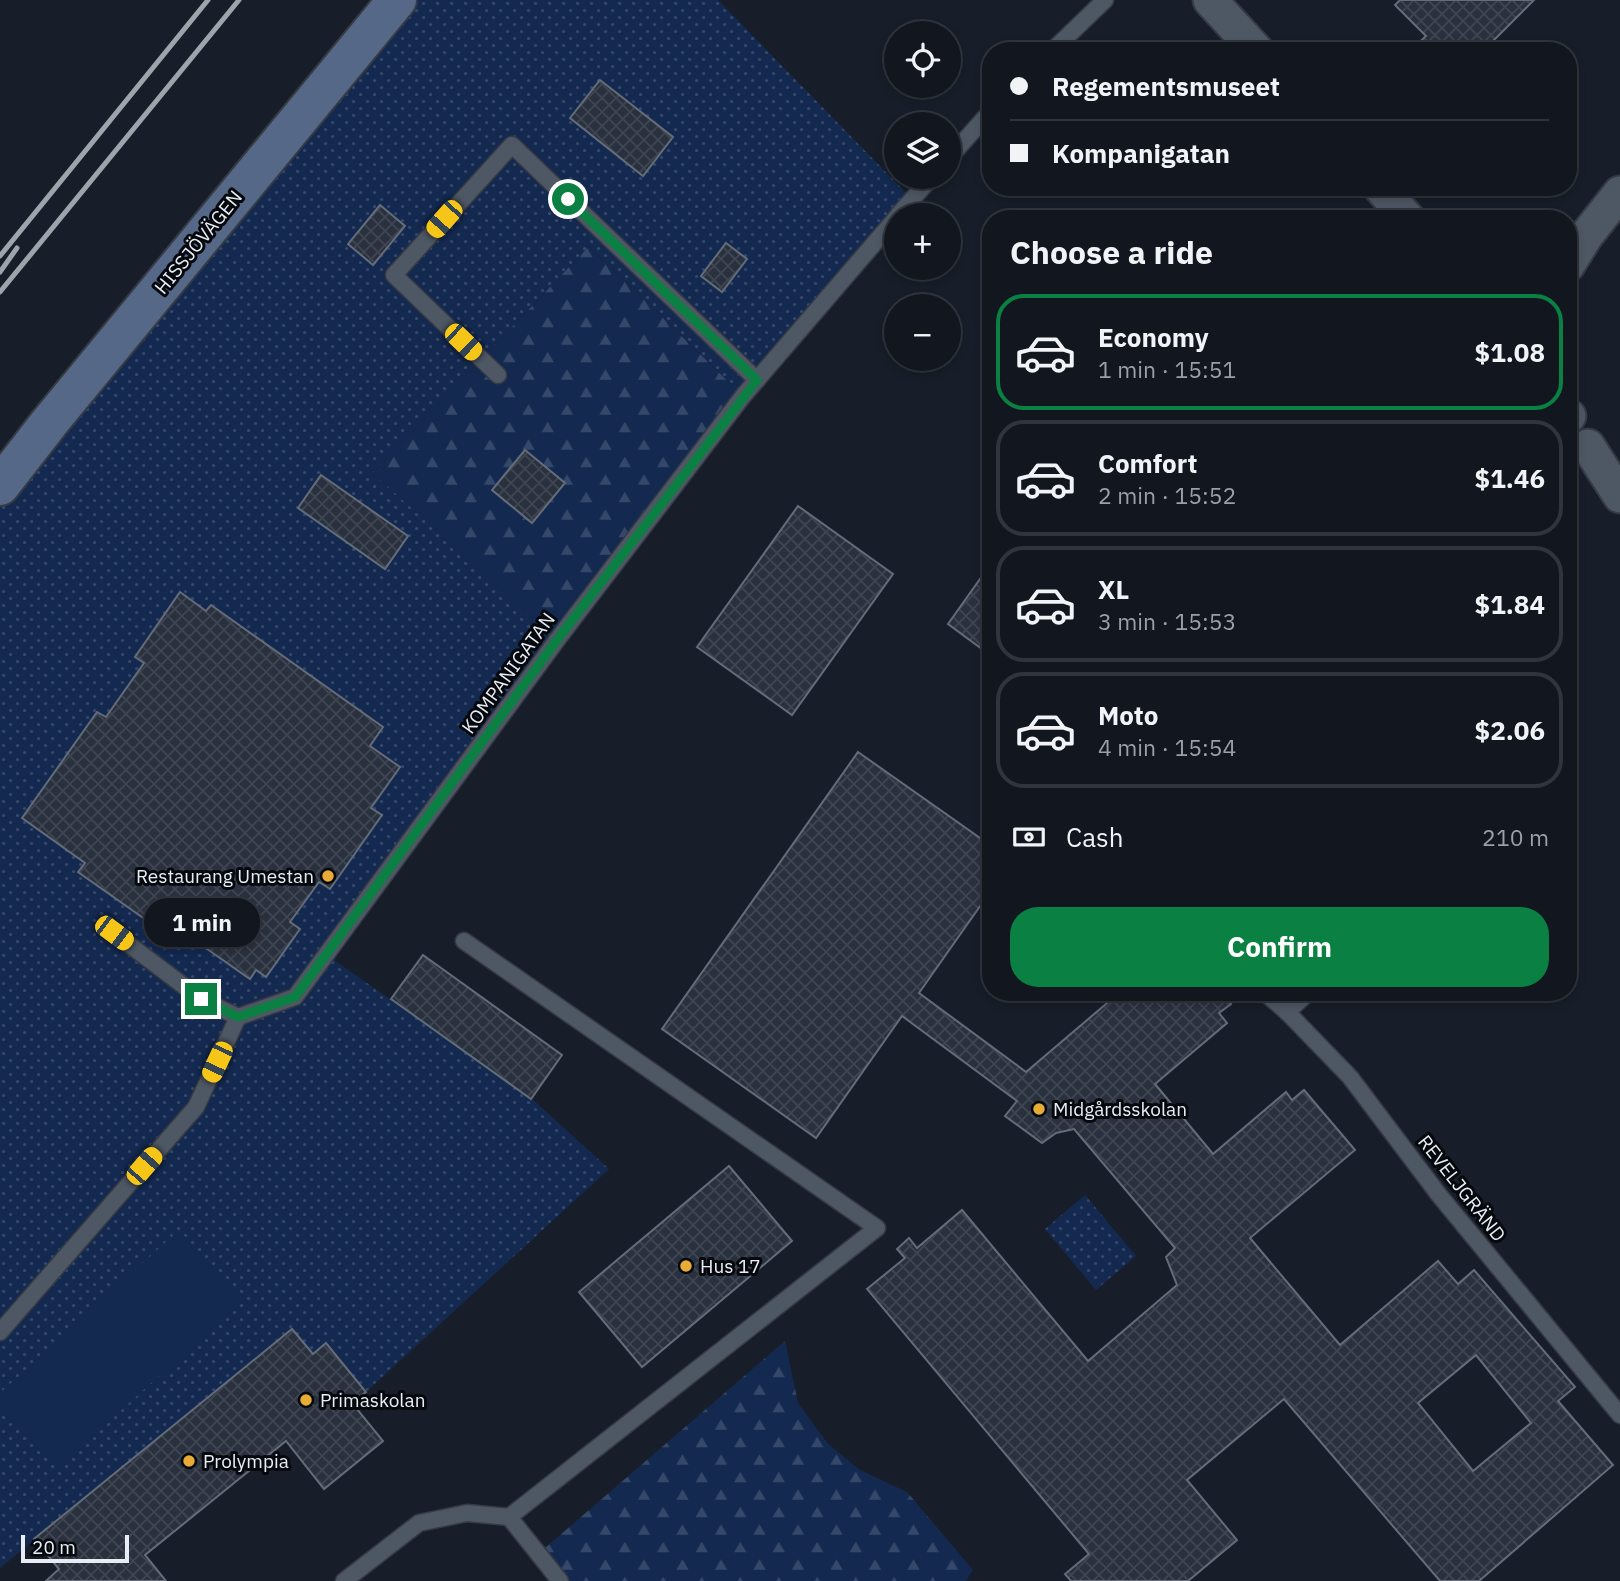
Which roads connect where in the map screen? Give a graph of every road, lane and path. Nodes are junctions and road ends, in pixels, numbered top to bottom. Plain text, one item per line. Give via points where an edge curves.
1 (397, 0) edge
2 (1105, 0) edge
3 (1210, 0) edge
4 (1061, 42) edge
5 (1249, 42) edge
6 (982, 121) edge
7 (961, 144) edge
8 (921, 189) edge
9 (1620, 193) edge
10 (1388, 196) edge
11 (909, 203) edge
12 (1400, 210) edge
13 (884, 231) edge
14 (1577, 250) edge
15 (498, 376) dead end
16 (757, 380) junction
17 (1588, 446) dead end
18 (0, 486) edge
19 (1620, 496) edge
20 (114, 933) dead end
21 (464, 942) dead end
22 (1274, 1001) edge
23 (1299, 1001) edge
24 (1287, 1012) junction
25 (238, 1017) junction
26 (0, 1332) edge
27 (1620, 1415) edge
28 (509, 1517) junction
29 (344, 1581) edge
30 (560, 1581) edge

1 - 18 main road, HISSJÖVÄGEN
2 - 4 lane
3 - 5 street
6 - 7 lane
8 - 11 lane, KOMPANIGATAN
9 - 14 street
10 - 12 street
13 - 16 lane, KOMPANIGATAN
15 - 16 lane via 394,275 512,145
16 - 25 lane, KOMPANIGATAN via 557,640 295,997
17 - 19 street
20 - 25 lane via 201,999
21 - 28 lane via 877,1228
22 - 24 lane, REVELJGRÄND
23 - 24 lane
24 - 27 lane, REVELJGRÄND via 1350,1077 1439,1195
25 - 26 lane via 195,1107
28 - 29 lane via 467,1513 419,1522
28 - 30 lane

